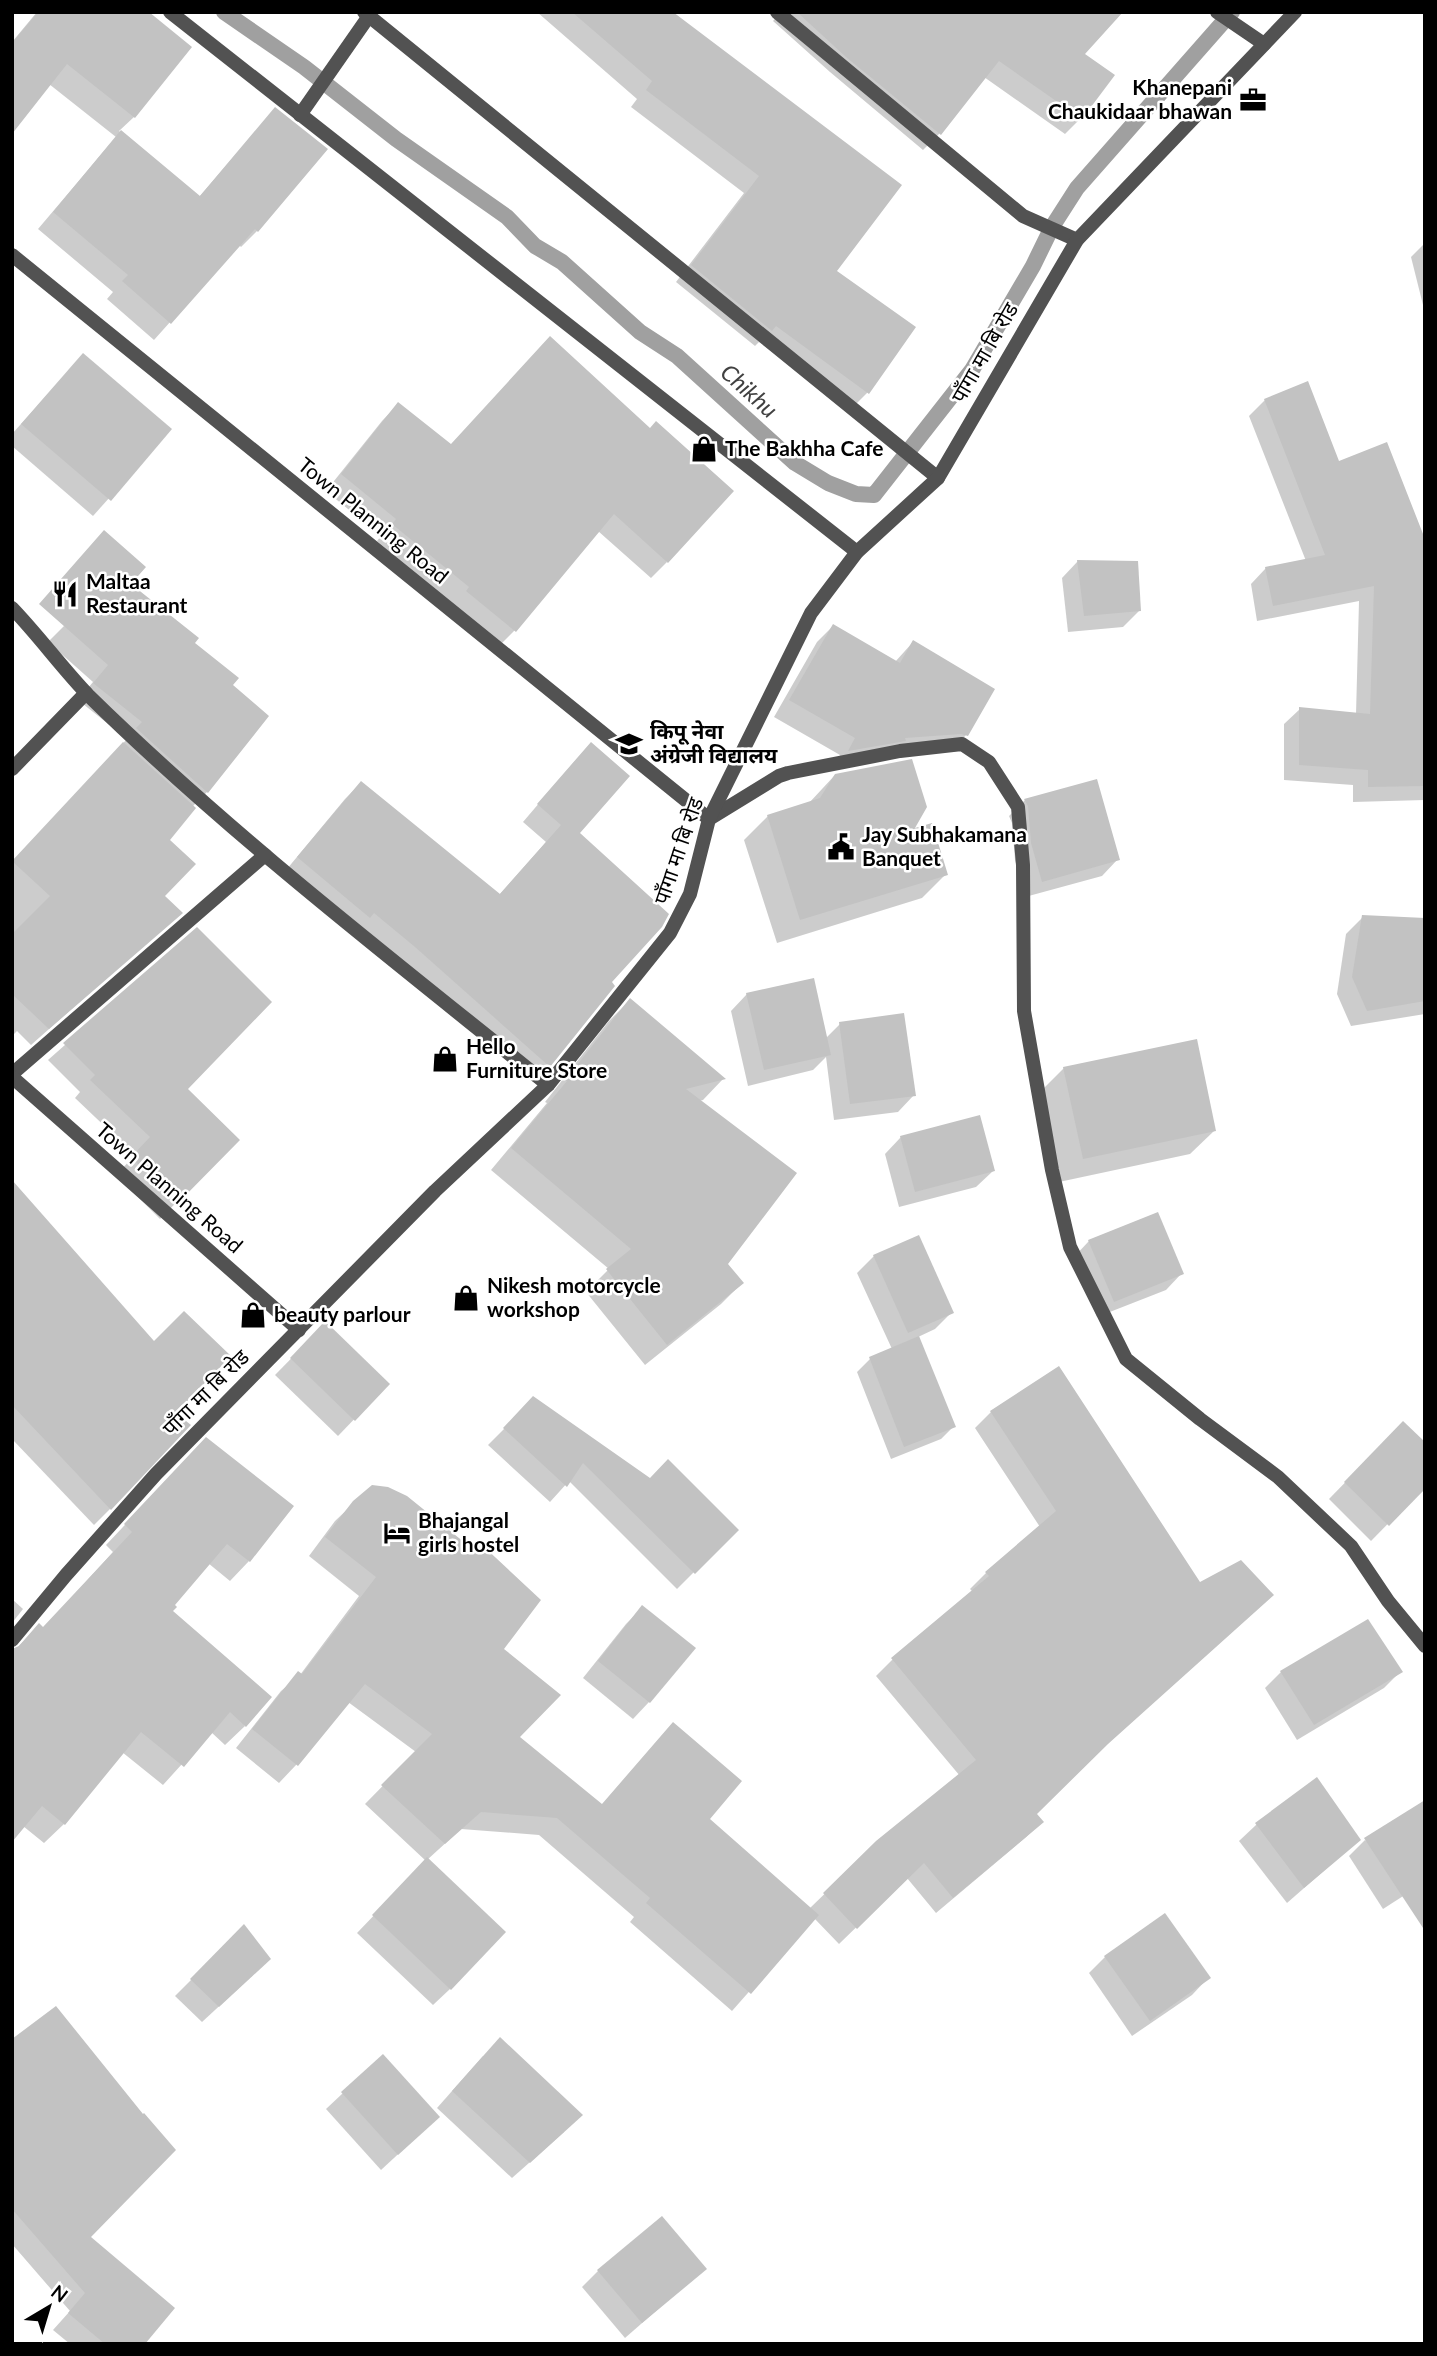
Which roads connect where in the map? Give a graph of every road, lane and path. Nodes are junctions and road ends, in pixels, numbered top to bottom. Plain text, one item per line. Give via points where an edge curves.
1 (170, 12) edge
2 (777, 12) edge
3 (1217, 12) edge
4 (1295, 12) edge
5 (367, 14) edge
6 (1264, 44) junction
7 (300, 115) junction
8 (1077, 240) junction
9 (12, 255) edge
10 (938, 478) junction
11 (857, 552) junction
12 (12, 608) edge
13 (86, 693) junction
14 (12, 769) edge
15 (709, 819) junction
16 (265, 855) junction
17 (12, 1075) edge
18 (548, 1086) junction
19 (299, 1330) junction
20 (12, 1640) edge
21 (1425, 1646) edge

1 - 7 street
2 - 8 street via 1023,216
3 - 6 street
4 - 6 street, पाँगा मा बि रोड
5 - 7 street
5 - 10 street
6 - 8 street, पाँगा मा बि रोड
7 - 11 street
8 - 10 street, पाँगा मा बि रोड
9 - 15 street, Town Planning Road
10 - 11 street, पाँगा मा बि रोड
11 - 15 street, पाँगा मा बि रोड via 811,613
12 - 13 street
13 - 14 street
13 - 16 street
15 - 18 street, पाँगा मा बि रोड via 690,894 670,933
15 - 21 street via 788,773 962,744 989,761 1018,807 1024,1011 1070,1247 1126,1359 1278,1477 1351,1546
16 - 17 street, Town Planning Road
16 - 18 street
17 - 19 street, Town Planning Road
18 - 19 street, पाँगा मा बि रोड via 435,1191
19 - 20 street, पाँगा मा बि रोड via 156,1474

